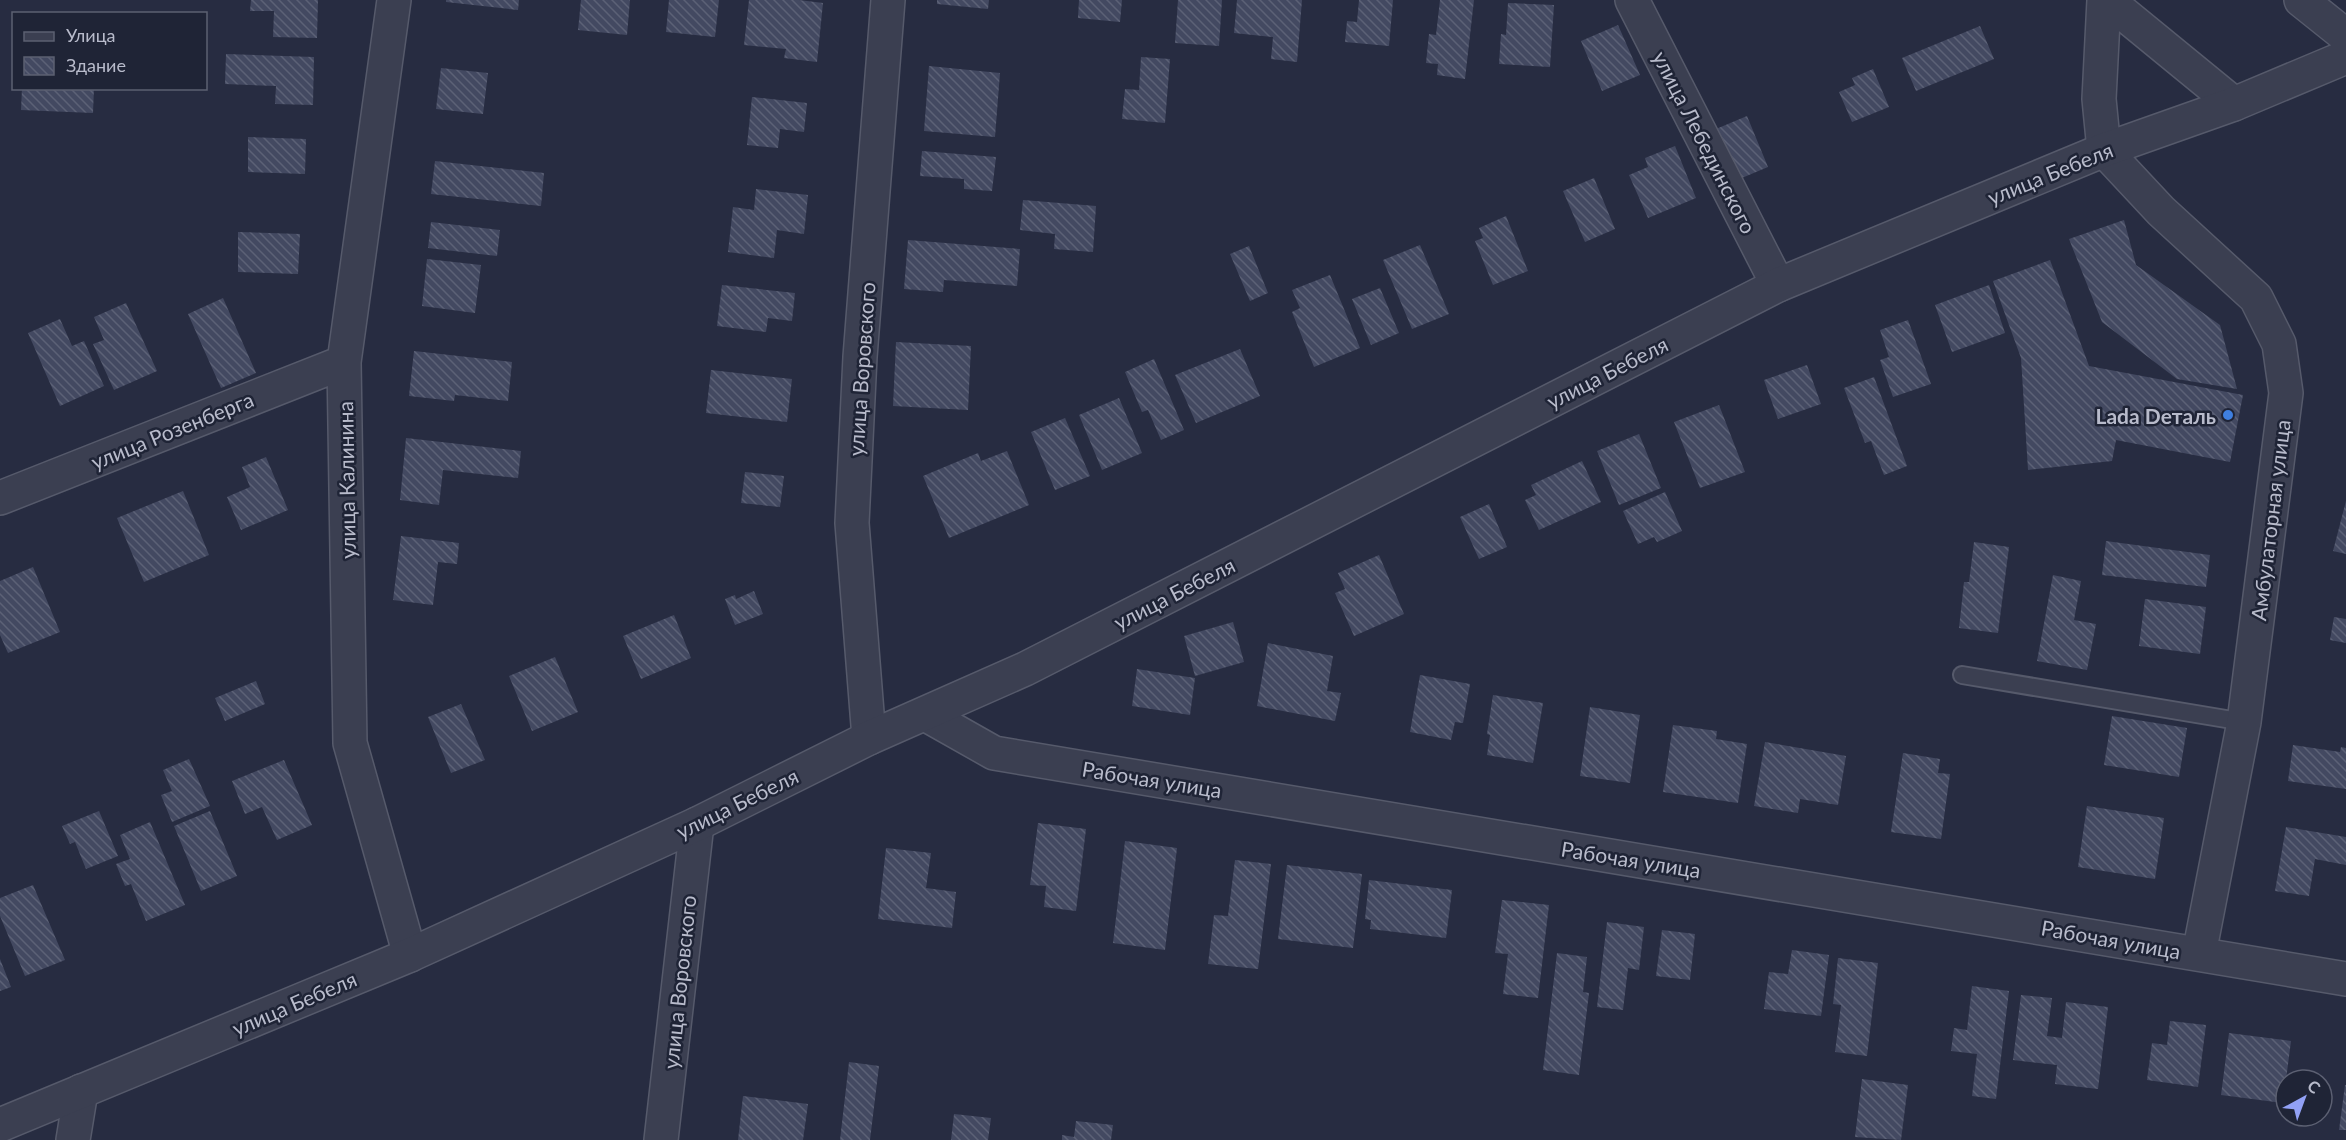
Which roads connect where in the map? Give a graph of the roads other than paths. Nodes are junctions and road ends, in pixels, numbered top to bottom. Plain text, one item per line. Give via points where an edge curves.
1 (394, 0) edge
2 (888, 0) edge
3 (1632, 0) edge
4 (2105, 0) edge
5 (2301, 0) edge
6 (2346, 36) edge
7 (2346, 57) edge
8 (2234, 104) junction
9 (2104, 150) junction
10 (1778, 285) junction
11 (344, 362) junction
12 (0, 498) edge
13 (1962, 675) dead end
14 (925, 714) junction
15 (2244, 722) junction
16 (869, 738) junction
17 (697, 824) junction
18 (2199, 954) junction
19 (410, 955) junction
20 (2346, 980) edge
21 (81, 1091) junction
22 (0, 1125) edge
23 (72, 1140) edge
24 (661, 1140) edge

1 - 11 street, улица Калинина
2 - 16 street, улица Воровского via 860,357 852,523
3 - 10 street, улица Лебединского
4 - 8 street
4 - 9 street via 2099,99
5 - 6 street
7 - 8 street, улица Бебеля
8 - 9 street, улица Бебеля
9 - 10 street, улица Бебеля
9 - 15 street, Амбулаторная улица via 2161,211 2256,298 2279,344 2286,393
10 - 14 street, улица Бебеля via 1025,669
11 - 12 street, улица Розенберга
11 - 19 street, улица Калинина via 351,743
13 - 15 lane
14 - 16 street, улица Бебеля
14 - 18 street, Рабочая улица via 994,753
15 - 18 street, Амбулаторная улица
16 - 17 street, улица Бебеля
17 - 19 street, улица Бебеля
17 - 24 street, улица Воровского
18 - 20 street, Рабочая улица
19 - 21 street, улица Бебеля
21 - 22 street, улица Бебеля
21 - 23 street

